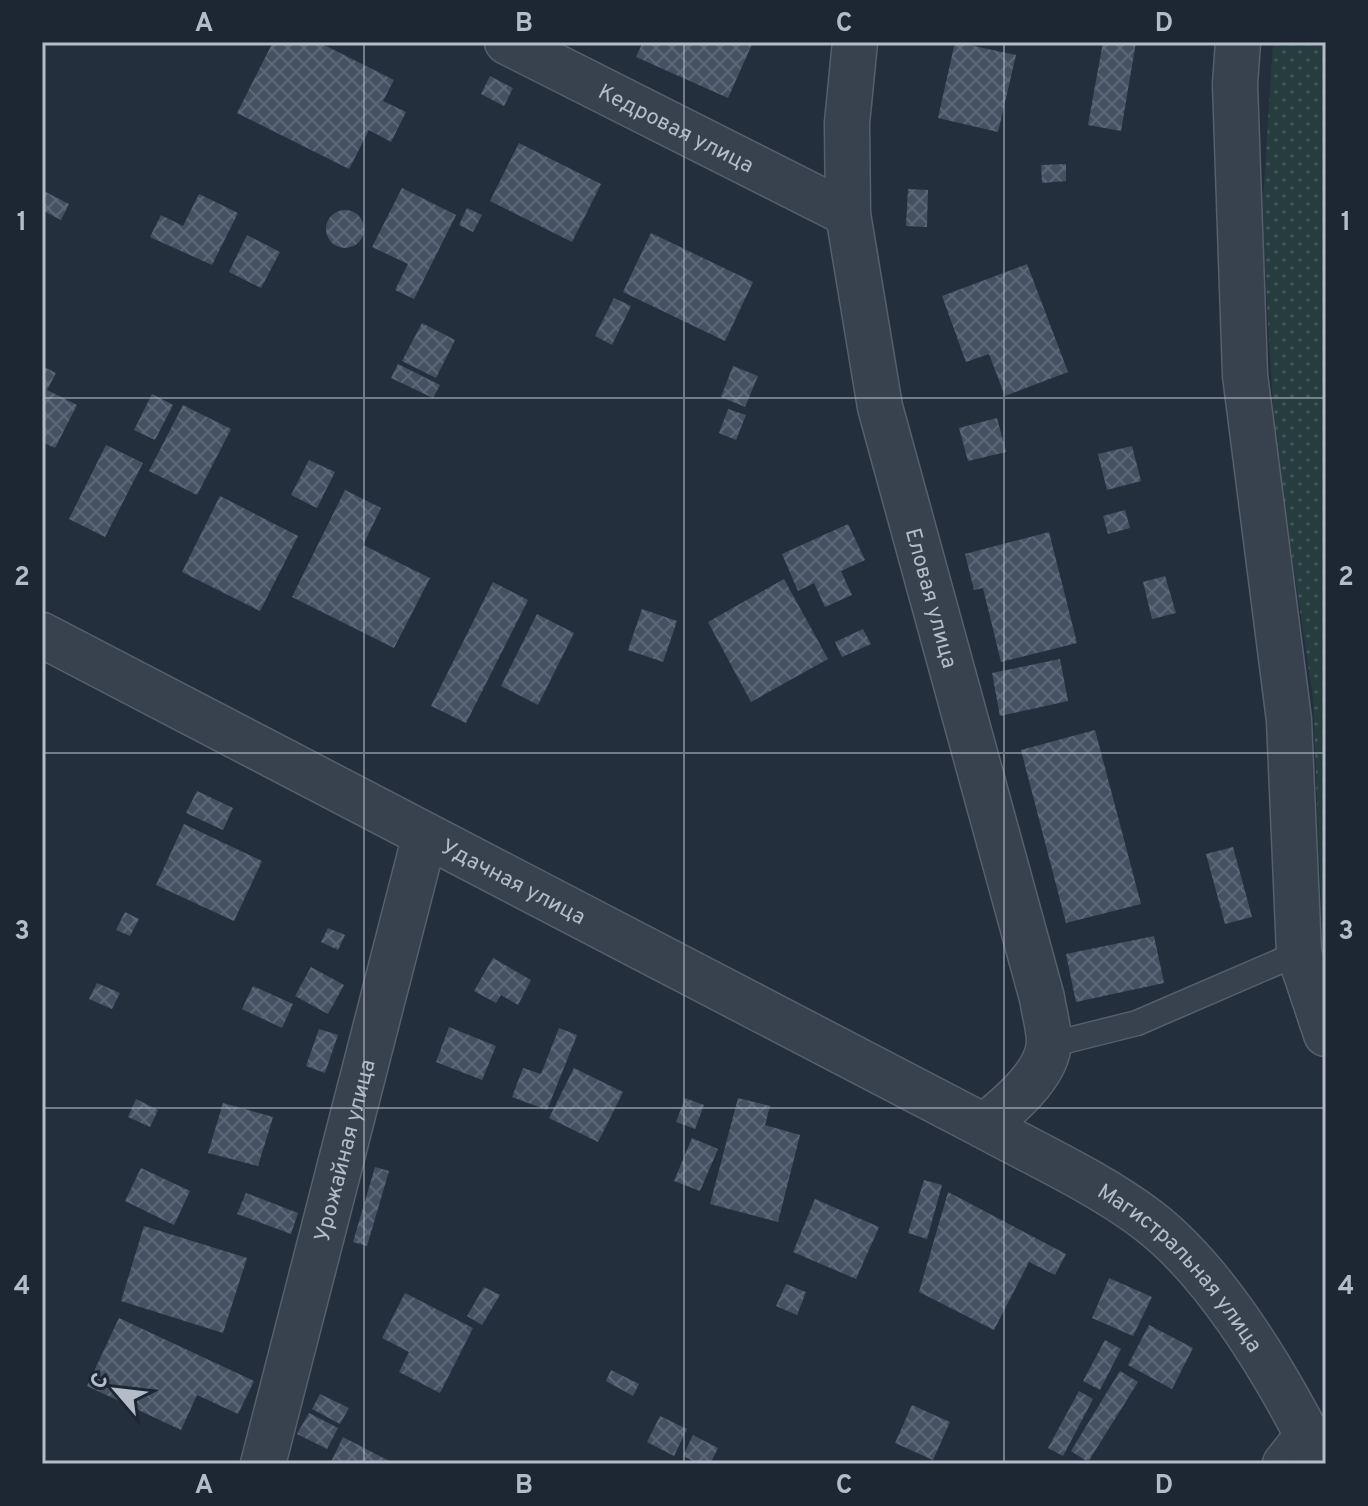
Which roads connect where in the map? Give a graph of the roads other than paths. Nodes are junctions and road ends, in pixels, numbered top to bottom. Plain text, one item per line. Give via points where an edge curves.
1 (507, 42) edge
2 (855, 42) edge
3 (1238, 42) edge
4 (848, 214) junction
5 (42, 635) edge
6 (425, 835) junction
7 (1299, 953) junction
8 (1326, 1034) edge
9 (1049, 1045) junction
10 (984, 1126) junction
11 (1305, 1454) edge
12 (263, 1464) edge

1 - 4 street, Кедровая улица
2 - 4 street, Еловая улица via 847,123
3 - 7 street via 1245,375 1289,720
4 - 9 street, Еловая улица via 880,407 1042,998
5 - 6 street, Удачная улица
6 - 10 street, Удачная улица
6 - 12 street, Урожайная улица
7 - 8 street
7 - 9 lane via 1137,1023
9 - 10 street via 1034,1079
10 - 11 street, Магистральная улица via 1125,1204 1175,1245 1229,1308

